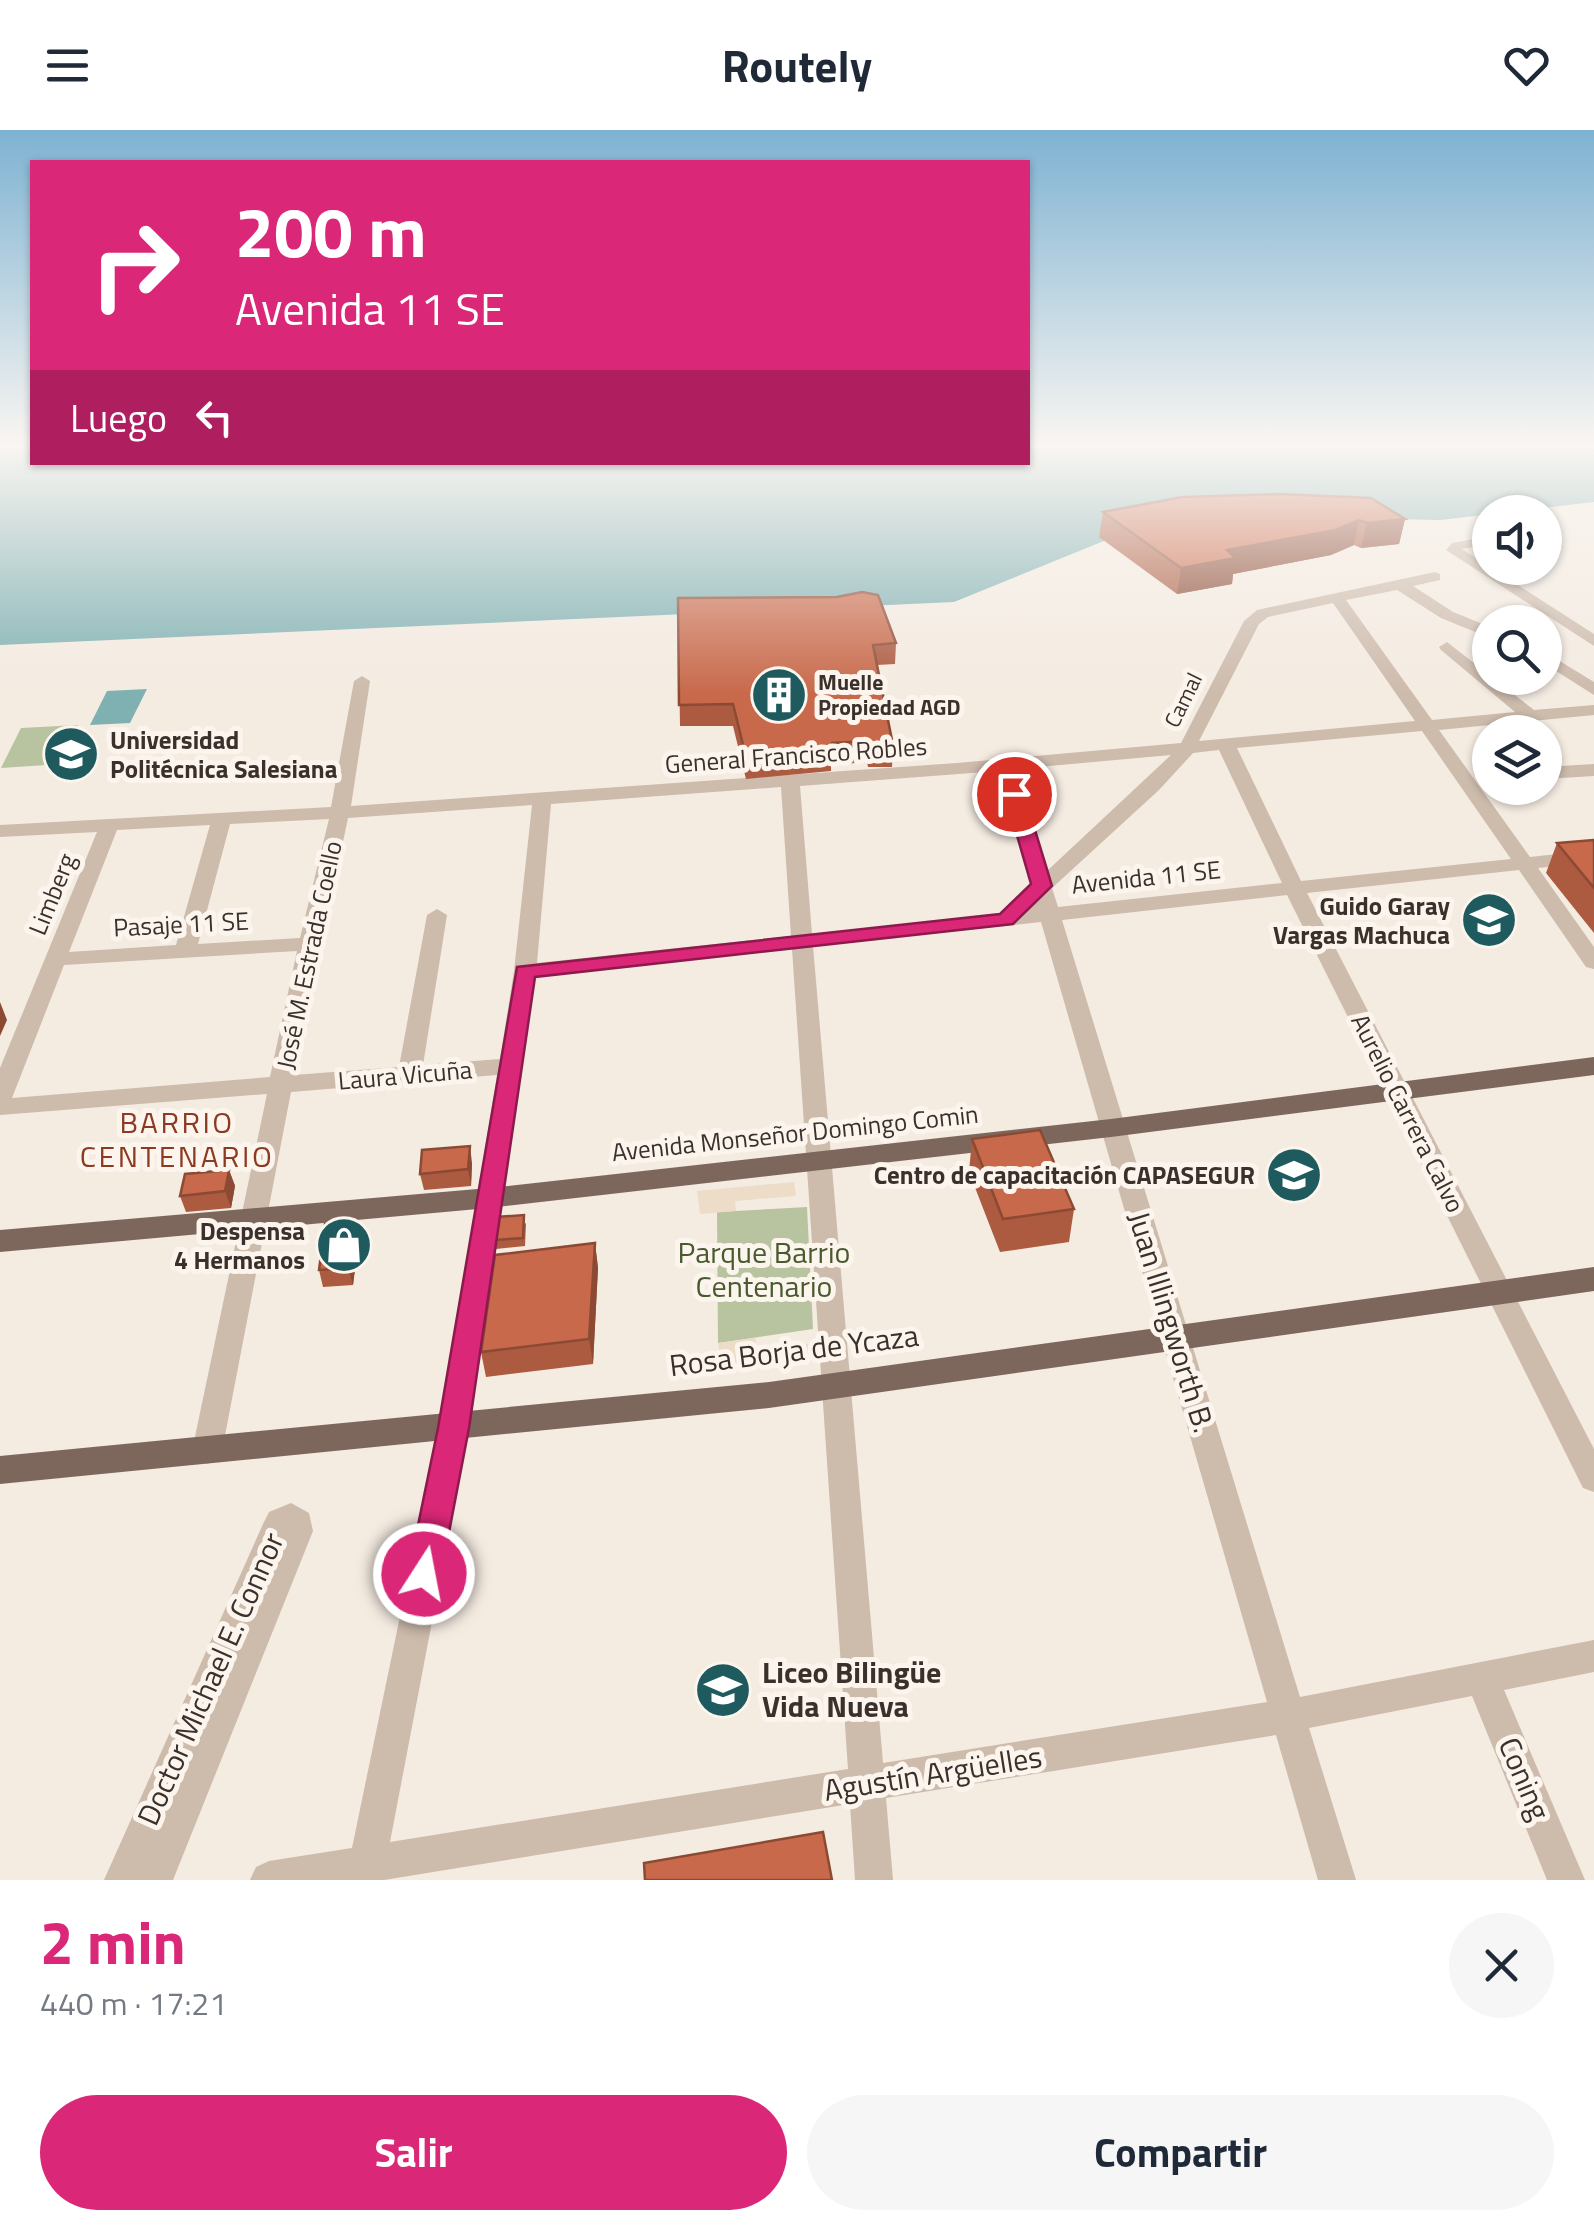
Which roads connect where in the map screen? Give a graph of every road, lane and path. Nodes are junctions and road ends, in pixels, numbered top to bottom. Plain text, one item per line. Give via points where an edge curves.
1 (1472, 543) edge
2 (1472, 562) edge
3 (1435, 577) dead end
4 (1400, 585) junction
5 (1507, 585) edge
6 (1336, 598) junction
7 (1472, 625) edge
8 (1594, 641) edge
9 (1447, 647) dead end
10 (1562, 668) edge
11 (362, 680) dead end
12 (1594, 690) edge
13 (1594, 710) edge
14 (1530, 715) edge
15 (1542, 715) edge
16 (1472, 723) edge
17 (1427, 728) junction
18 (1226, 745) junction
19 (1187, 748) junction
20 (1005, 764) junction
21 (1594, 770) edge
22 (1562, 771) edge
23 (790, 781) junction
24 (542, 798) junction
25 (340, 813) junction
26 (221, 820) junction
27 (110, 824) junction
28 (0, 831) edge
29 (1594, 856) edge
30 (1526, 863) junction
31 (1042, 886) junction
32 (1294, 888) junction
33 (438, 915) dead end
34 (1048, 915) junction
35 (1006, 920) junction
36 (802, 941) junction
37 (309, 944) junction
38 (186, 951) junction
39 (55, 959) junction
40 (1594, 962) edge
41 (525, 972) junction
42 (510, 1066) junction
43 (1594, 1066) edge
44 (410, 1074) junction
45 (282, 1084) junction
46 (1397, 1092) junction
47 (0, 1096) edge
48 (0, 1107) edge
49 (1111, 1128) junction
50 (819, 1161) junction
51 (489, 1198) junction
52 (255, 1218) junction
53 (0, 1242) edge
54 (1594, 1279) edge
55 (1498, 1292) junction
56 (1177, 1337) junction
57 (836, 1384) junction
58 (454, 1428) junction
59 (207, 1451) junction
60 (0, 1470) edge
61 (1594, 1479) edge
62 (1594, 1656) edge
63 (1482, 1678) junction
64 (1287, 1716) junction
65 (867, 1786) junction
66 (366, 1873) edge
67 (122, 1880) edge
68 (154, 1880) edge
69 (269, 1880) edge
70 (874, 1880) edge
71 (1337, 1880) edge
72 (1566, 1880) edge

1 - 2 street via 1453,550
3 - 4 street, Camal
4 - 6 street, Camal
4 - 7 street
5 - 8 street
6 - 17 street
6 - 19 street, Camal via 1252,621
9 - 14 street
10 - 12 street
11 - 25 street, José M. Estrada Coello
13 - 15 street, General Francisco Robles
16 - 17 street, General Francisco Robles
17 - 18 street, General Francisco Robles
17 - 30 street
18 - 19 street, General Francisco Robles
18 - 32 street, Aurelio Carrera Calvo
19 - 20 street, General Francisco Robles
19 - 31 street, Camal
20 - 23 street, General Francisco Robles
20 - 31 street, Juan Illingworth B.
21 - 22 street
23 - 24 street, General Francisco Robles
23 - 36 street
24 - 25 street, General Francisco Robles
24 - 41 street
25 - 26 street, General Francisco Robles
25 - 37 street, José M. Estrada Coello
26 - 27 street, General Francisco Robles
26 - 38 street
27 - 28 street, General Francisco Robles
27 - 39 street, Limberg
29 - 30 street, Avenida 11 SE
30 - 32 street, Avenida 11 SE
30 - 40 street
31 - 34 street, Juan Illingworth B.
31 - 35 street, Camal
32 - 34 street, Avenida 11 SE
32 - 46 street, Aurelio Carrera Calvo
33 - 44 street
34 - 35 street, Avenida 11 SE
34 - 49 street, Juan Illingworth B.
35 - 36 street, Avenida 11 SE
36 - 41 street, Avenida 11 SE
36 - 50 street
37 - 38 street, Pasaje 11 SE
37 - 45 street, José M. Estrada Coello
38 - 39 street, Pasaje 11 SE
39 - 47 street, Limberg
41 - 42 street
42 - 44 street, Laura Vicuña
42 - 51 street
43 - 46 main road, Avenida Monseñor Domingo Comin
44 - 45 street, Laura Vicuña
45 - 48 street, Laura Vicuña
45 - 52 street, José M. Estrada Coello
46 - 49 main road, Avenida Monseñor Domingo Comin
46 - 55 street, Aurelio Carrera Calvo
49 - 50 main road, Avenida Monseñor Domingo Comin
49 - 56 street, Juan Illingworth B.
50 - 51 main road, Avenida Monseñor Domingo Comin
50 - 57 street
51 - 52 main road, Avenida Monseñor Domingo Comin
51 - 58 street
52 - 53 main road, Avenida Monseñor Domingo Comin
52 - 59 street, José M. Estrada Coello
54 - 55 main road, Rosa Borja de Ycaza
55 - 56 main road, Rosa Borja de Ycaza
55 - 61 street, Aurelio Carrera Calvo
56 - 57 main road, Rosa Borja de Ycaza
56 - 64 street, Juan Illingworth B.
57 - 58 main road, Rosa Borja de Ycaza
57 - 65 street
58 - 59 main road, Rosa Borja de Ycaza
58 - 66 street
59 - 60 main road, Rosa Borja de Ycaza
62 - 63 street, Agustín Argüelles
63 - 64 street, Agustín Argüelles
63 - 72 street, Coning
64 - 65 street, Agustín Argüelles
64 - 71 street, Juan Illingworth B.
65 - 66 street, Agustín Argüelles
65 - 70 street
66 - 69 street, Agustín Argüelles
67 - 68 street, Doctor Michael E. Connor via 274,1534 291,1516 297,1531

